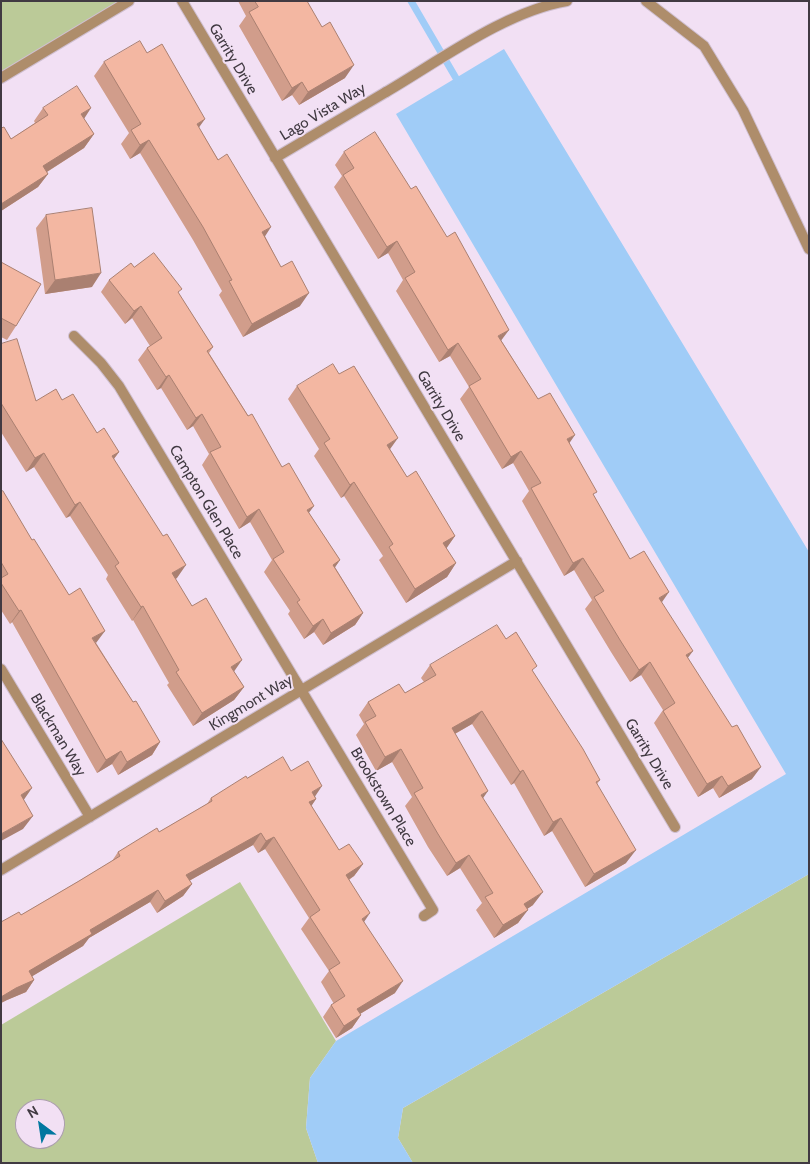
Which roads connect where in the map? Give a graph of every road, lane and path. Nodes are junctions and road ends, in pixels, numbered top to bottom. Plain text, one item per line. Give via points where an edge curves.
1 (129, 1) edge
2 (182, 1) edge
3 (567, 1) edge
4 (646, 1) edge
5 (1, 78) edge
6 (275, 158) junction
7 (809, 249) edge
8 (74, 336) dead end
9 (517, 561) junction
10 (1, 669) edge
11 (301, 690) junction
12 (90, 817) junction
13 (676, 827) dead end
14 (1, 870) edge
15 (424, 916) dead end

1 - 5 street
2 - 6 street, Garrity Drive
3 - 6 street, Lago Vista Way via 549,4 500,25
4 - 7 street via 704,46 743,110
6 - 9 street, Garrity Drive
8 - 11 street, Campton Glen Place via 119,386
9 - 11 street, Kingmont Way
9 - 13 street, Garrity Drive
10 - 12 street, Blackman Way
11 - 12 street, Kingmont Way
11 - 15 street, Brookstown Place via 433,910
12 - 14 street, Kingmont Way

